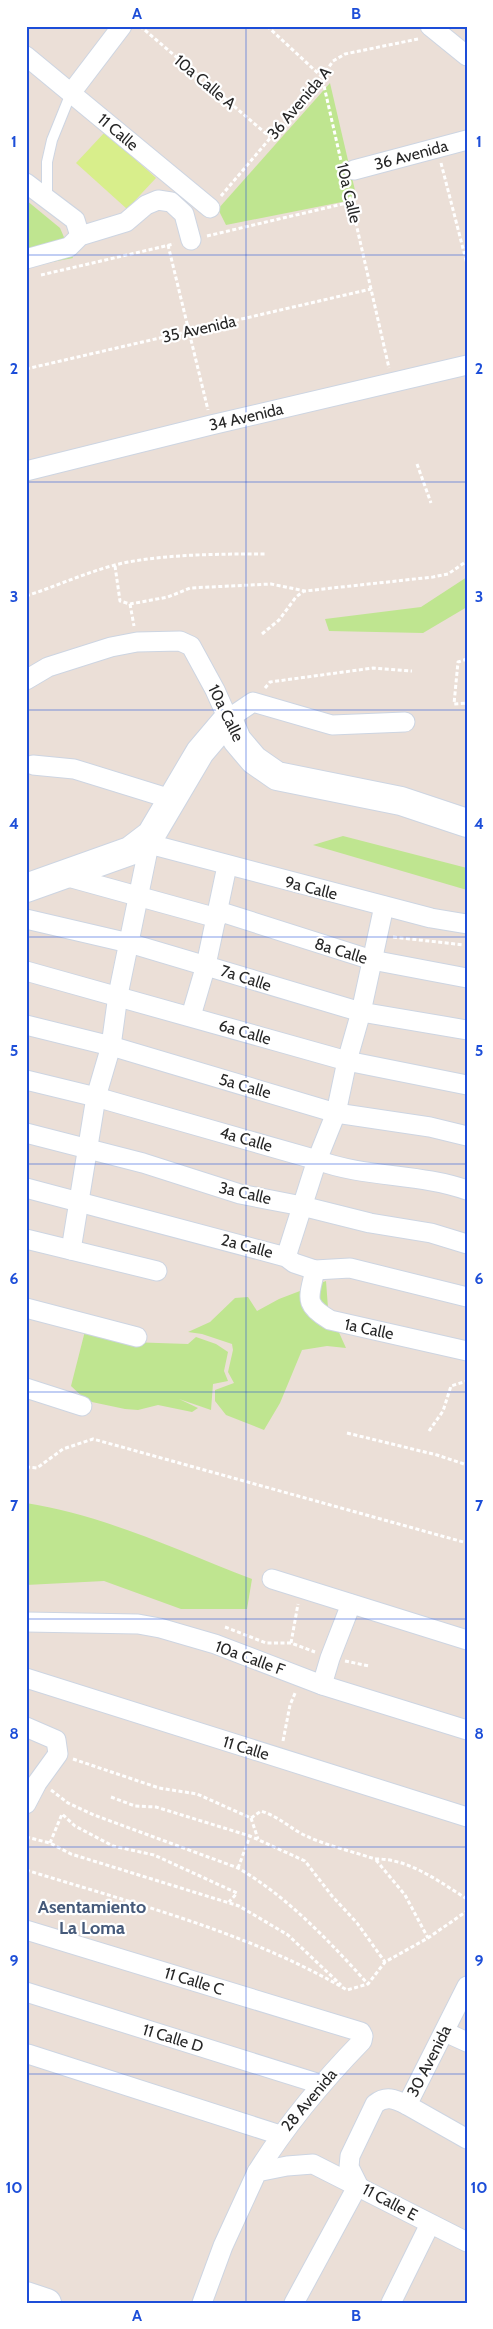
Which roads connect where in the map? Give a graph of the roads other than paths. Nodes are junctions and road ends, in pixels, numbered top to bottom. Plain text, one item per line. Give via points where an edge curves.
1 (122, 26) edge
2 (435, 30) edge
3 (26, 56) edge
4 (467, 56) edge
5 (71, 93) junction
6 (467, 140) edge
7 (347, 171) road end
8 (26, 183) edge
9 (47, 199) junction
10 (210, 208) road end
11 (80, 236) junction
12 (191, 240) dead end
13 (26, 259) edge
14 (467, 365) edge
15 (26, 471) edge
16 (26, 680) edge
17 (228, 719) junction
18 (405, 722) dead end
19 (33, 766) dead end
20 (171, 799) junction
21 (467, 823) edge
22 (154, 841) junction
23 (227, 866) junction
24 (61, 875) junction
25 (26, 888) edge
26 (137, 896) junction
27 (384, 906) junction
28 (217, 914) junction
29 (26, 919) edge
30 (467, 924) edge
31 (129, 943) junction
32 (372, 960) junction
33 (206, 965) junction
34 (26, 970) edge
35 (467, 978) edge
36 (118, 995) junction
37 (361, 1012) junction
38 (191, 1016) junction
39 (26, 1025) edge
40 (467, 1030) edge
41 (111, 1046) junction
42 (347, 1061) junction
43 (26, 1080) edge
44 (467, 1085) edge
45 (96, 1097) junction
46 (336, 1113) junction
47 (26, 1133) edge
48 (467, 1136) edge
49 (87, 1147) junction
50 (317, 1160) junction
51 (26, 1188) edge
52 (467, 1190) edge
53 (79, 1202) junction
54 (302, 1206) junction
55 (26, 1239) edge
56 (467, 1244) edge
57 (71, 1250) junction
58 (286, 1256) junction
59 (315, 1270) junction
60 (157, 1271) dead end
61 (467, 1297) edge
62 (26, 1308) edge
63 (137, 1337) dead end
64 (467, 1351) edge
65 (26, 1388) edge
66 (82, 1406) dead end
67 (272, 1579) dead end
68 (351, 1604) junction
69 (27, 1622) edge
70 (467, 1640) edge
71 (26, 1678) edge
72 (322, 1685) junction
73 (26, 1727) edge
74 (467, 1730) edge
75 (26, 1804) edge
76 (467, 1818) edge
77 (26, 1930) edge
78 (467, 1986) edge
79 (26, 1992) edge
80 (361, 2032) joint
81 (444, 2032) junction
82 (467, 2042) edge
83 (28, 2054) dead end
84 (320, 2084) junction
85 (407, 2105) junction
86 (280, 2135) junction
87 (467, 2138) edge
88 (257, 2172) junction
89 (358, 2185) junction
90 (430, 2224) junction
91 (467, 2242) edge
92 (26, 2296) edge
93 (47, 2303) edge
94 (202, 2303) edge
95 (294, 2303) edge
96 (391, 2303) edge

1 - 5 street
2 - 4 street
3 - 5 street, 11 Calle
5 - 9 lane via 52,140
5 - 10 street, 11 Calle
6 - 7 street, 36 Avenida
8 - 9 street
9 - 11 street via 75,220
11 - 12 street via 126,222 146,205 158,200 172,202 184,214
11 - 13 street via 69,247
14 - 15 street, 34 Avenida
16 - 17 street, 10a Calle via 48,667 111,647 137,642 180,641 191,646
17 - 18 street via 253,702 332,725
17 - 20 street via 200,752
17 - 21 street, 10a Calle via 237,740 254,760 277,776 401,801
19 - 20 street via 74,769
20 - 22 street
22 - 23 street, 9a Calle
22 - 24 street
22 - 26 street
23 - 27 street, 9a Calle
23 - 28 street
24 - 25 street
24 - 26 street, 8a Calle
26 - 28 street, 8a Calle
26 - 31 street
27 - 30 street, 9a Calle
27 - 32 street
28 - 32 street, 8a Calle
28 - 33 street
29 - 31 street, 7a Calle
31 - 33 street, 7a Calle
31 - 36 street
32 - 35 street, 8a Calle
32 - 37 street
33 - 37 street, 7a Calle
33 - 38 street
34 - 36 street, 6a Calle
36 - 38 street, 6a Calle
36 - 41 street
37 - 40 street, 7a Calle
37 - 42 street
38 - 42 street, 6a Calle
39 - 41 street, 5a Calle
41 - 45 street
41 - 46 street, 5a Calle
42 - 44 street, 6a Calle
42 - 46 street
43 - 45 street, 4a Calle
45 - 49 street
45 - 50 street, 4a Calle
46 - 48 street, 5a Calle
46 - 50 street
47 - 49 street, 3a Calle
49 - 53 street
49 - 54 street, 3a Calle via 240,1194
50 - 52 street, 4a Calle via 335,1167 413,1178
50 - 54 street
51 - 53 street, 2a Calle
53 - 57 street
53 - 58 street, 2a Calle
54 - 56 street, 3a Calle via 370,1224 431,1233
54 - 58 street
55 - 57 street
57 - 60 street
58 - 59 street, 2a Calle via 294,1263
59 - 61 street, 2a Calle via 350,1268
59 - 64 street, 1a Calle via 309,1300 315,1311 330,1320
62 - 63 street
65 - 66 street
67 - 68 street
68 - 70 street
68 - 72 street
69 - 72 street, 10a Calle F via 138,1624 160,1628 215,1644
71 - 76 street, 11 Calle
72 - 74 street, 10a Calle F
73 - 75 street via 56,1740 58,1744 58,1754
77 - 80 street, 11 Calle C
78 - 81 street, 30 Avenida
79 - 84 street, 11 Calle D
80 - 84 street, 28 Avenida via 362,2041
81 - 82 street
81 - 85 street, 30 Avenida
83 - 86 street
84 - 86 street, 28 Avenida
85 - 87 street
85 - 89 street, 30 Avenida via 394,2098 381,2099 375,2104 350,2156 349,2167
86 - 88 street, 28 Avenida
88 - 89 street, 11 Calle E via 313,2164
88 - 94 street, 28 Avenida via 223,2246
89 - 90 street, 11 Calle E
89 - 95 street
90 - 91 street, 11 Calle E
90 - 96 street
92 - 93 street

